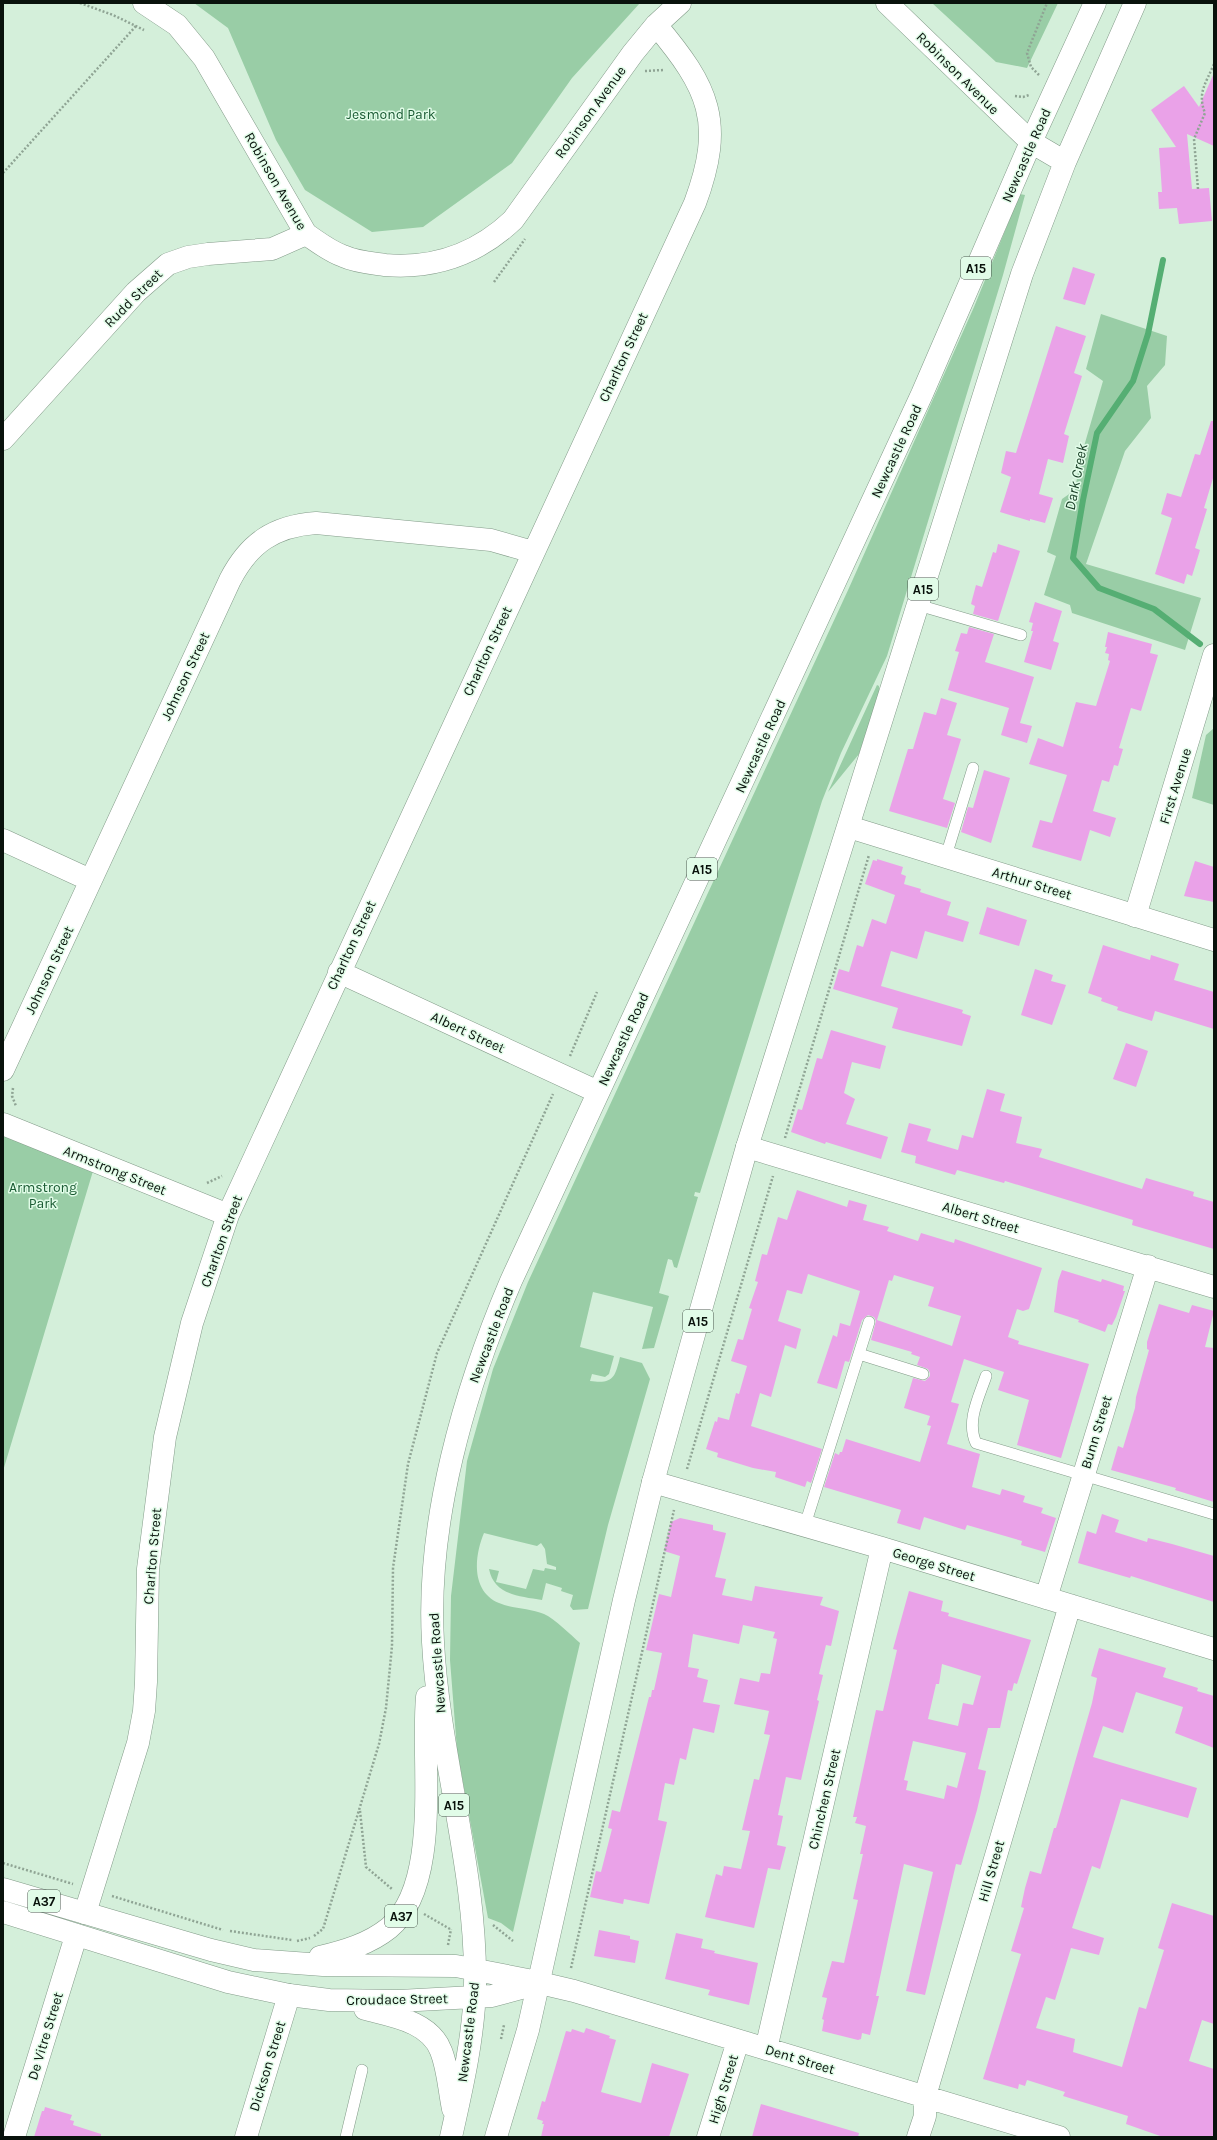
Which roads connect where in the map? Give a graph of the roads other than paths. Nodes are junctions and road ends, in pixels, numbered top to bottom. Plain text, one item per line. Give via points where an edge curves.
1 (680, 3) edge
2 (887, 3) edge
3 (1095, 3) edge
4 (1135, 3) edge
5 (142, 12) edge
6 (656, 25) junction
7 (1031, 142) junction
8 (1065, 162) junction
9 (306, 234) junction
10 (3, 439) edge
11 (533, 552) junction
12 (918, 605) junction
13 (1021, 635) dead end
14 (1214, 655) edge
15 (973, 768) dead end
16 (849, 827) junction
17 (3, 840) edge
18 (946, 856) junction
19 (90, 880) junction
20 (1135, 916) junction
21 (1214, 940) edge
22 (339, 972) junction
23 (9, 1077) edge
24 (598, 1092) junction
25 (3, 1124) edge
26 (747, 1147) junction
27 (228, 1215) junction
28 (1148, 1266) junction
29 (1214, 1287) edge
30 (869, 1322) dead end
31 (859, 1354) junction
32 (924, 1374) dead end
33 (986, 1376) dead end
34 (1083, 1474) junction
35 (654, 1482) junction
36 (1214, 1514) edge
37 (805, 1525) junction
38 (882, 1548) junction
39 (1046, 1598) junction
40 (1070, 1605) junction
41 (433, 1641) junction
42 (1214, 1649) edge
43 (3, 1889) edge
44 (3, 1912) edge
45 (85, 1914) junction
46 (76, 1936) junction
47 (267, 1962) junction
48 (475, 1969) junction
49 (540, 1983) junction
50 (289, 1995) junction
51 (475, 1997) junction
52 (329, 2000) junction
53 (738, 2041) junction
54 (766, 2049) junction
55 (362, 2070) dead end
56 (925, 2096) junction
57 (453, 2128) edge
58 (14, 2137) edge
59 (246, 2137) edge
60 (346, 2137) edge
61 (496, 2137) edge
62 (708, 2137) edge
63 (918, 2137) edge
64 (1059, 2137) edge

1 - 6 main road, Robinson Avenue
2 - 7 main road, Robinson Avenue
3 - 7 main road, Newcastle Road / A15
4 - 8 main road, A15
5 - 9 main road, Robinson Avenue via 177,25 204,58
6 - 9 main road, Robinson Avenue via 632,53 513,220 482,245 443,261 422,265 395,265 367,263 343,257
6 - 11 main road, Charlton Street via 691,69 700,90 711,130 709,158 695,203
7 - 8 main road, Robinson Avenue
7 - 24 main road, Newcastle Road / A15 via 922,394
8 - 12 main road, A15 via 1022,274
9 - 10 main road, Rudd Street via 272,249 208,254 168,264 136,292
11 - 19 main road, Johnson Street via 491,540 316,523 285,528 258,543 246,553 230,580
11 - 22 main road, Charlton Street
12 - 13 lane
12 - 16 main road, A15
14 - 20 main road, First Avenue
15 - 18 lane
16 - 18 main road, Arthur Street
16 - 26 main road, A15
17 - 19 main road
18 - 20 main road, Arthur Street
19 - 23 main road, Johnson Street
20 - 21 main road, Arthur Street
22 - 24 main road, Albert Street
22 - 27 main road, Charlton Street
24 - 41 main road, Newcastle Road / A15 via 495,1319 468,1397 446,1485 437,1542
25 - 27 main road, Armstrong Street
26 - 28 main road, Albert Street
26 - 35 main road, A15
27 - 45 main road, Charlton Street via 192,1322 165,1437 148,1569 146,1682 138,1743
28 - 29 main road, Albert Street
28 - 34 main road, Bunn Street
30 - 31 lane
31 - 32 lane
31 - 37 lane
33 - 34 lane via 972,1419 972,1435 976,1443
34 - 36 lane
34 - 39 main road, Bunn Street
35 - 37 main road, George Street
35 - 49 main road, A15 via 600,1704
37 - 38 main road, George Street
38 - 39 main road, George Street
38 - 54 main road, Chinchen Street
39 - 40 main road, George Street
40 - 42 main road, George Street
40 - 56 main road, Hill Street
41 - 47 main road, A37 via 427,1701 424,1836 420,1868 412,1897 393,1924 359,1946 320,1957
41 - 48 main road, Newcastle Road / A15 via 442,1731 470,1904
43 - 45 main road, A37
44 - 46 main road, Croudace Street / A37
45 - 47 main road, A37 via 235,1957
46 - 50 main road, Croudace Street / A37 via 228,1982
46 - 58 main road, De Vitre Street
47 - 48 main road, A37 via 438,1965
48 - 49 main road, A37
48 - 51 main road, Newcastle Road / A15
49 - 51 main road, Croudace Street / A37 via 509,1992
49 - 53 main road, Dent Street
49 - 61 main road, A15
50 - 52 main road, Croudace Street / A37
50 - 59 main road, Dickson Street
51 - 52 main road, Croudace Street / A37 via 398,2001
51 - 57 main road, Newcastle Road / A15
52 - 57 main road via 406,2020 434,2039 443,2056
53 - 54 main road, Dent Street
53 - 62 main road, High Street
54 - 56 main road, Dent Street
55 - 60 lane
56 - 63 main road, Hill Street via 925,2116
56 - 64 main road, Dent Street

